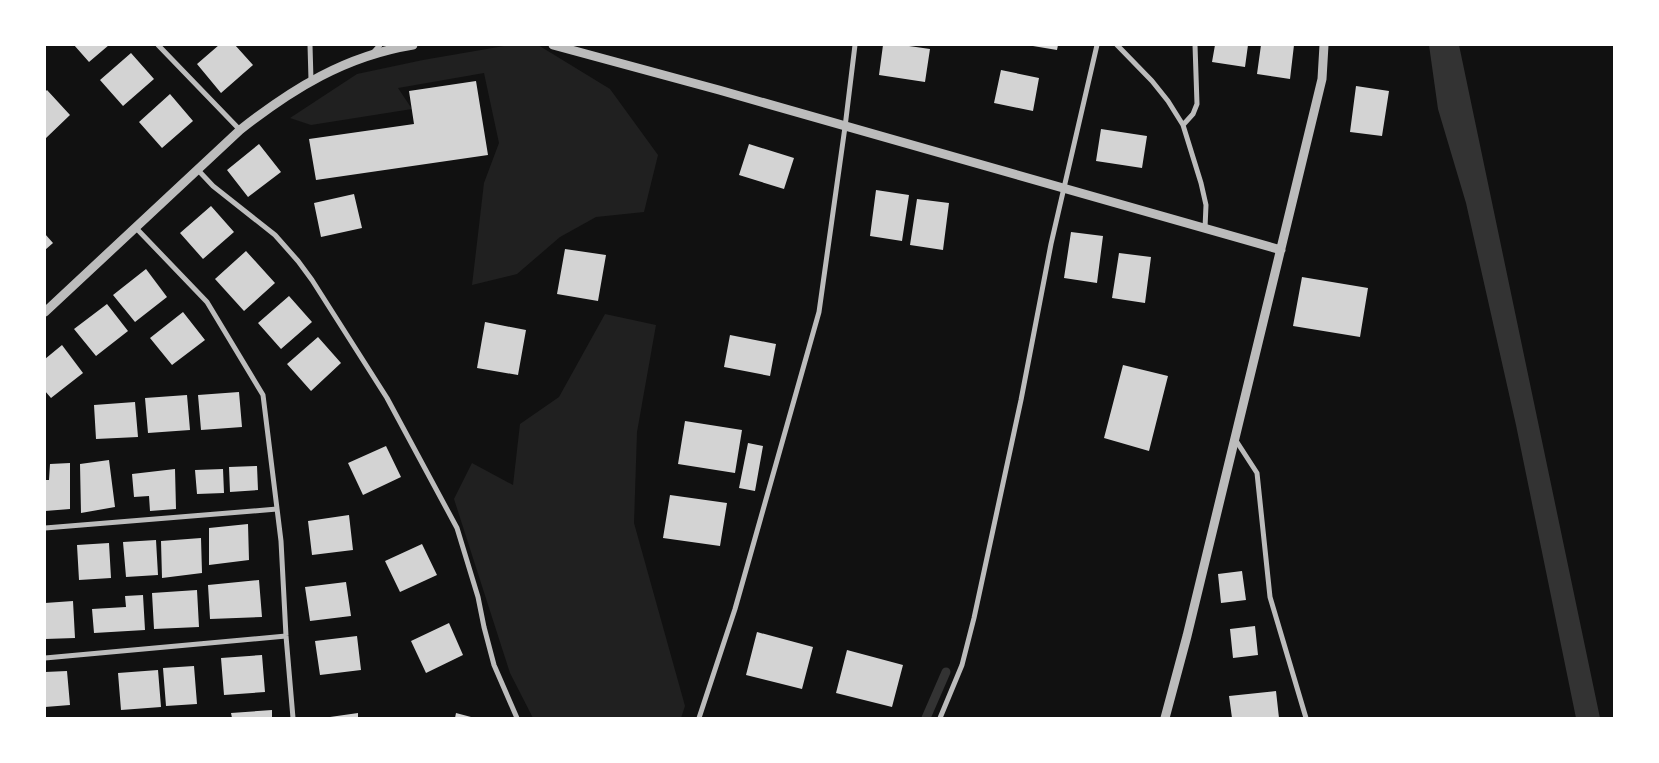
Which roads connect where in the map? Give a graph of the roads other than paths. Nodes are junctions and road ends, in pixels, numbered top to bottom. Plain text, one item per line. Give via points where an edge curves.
1 (158, 45) edge
2 (310, 45) edge
3 (380, 45) edge
4 (412, 45) edge
5 (553, 45) edge
6 (854, 45) edge
7 (1097, 45) edge
8 (1117, 45) edge
9 (1195, 45) edge
10 (1324, 45) edge
11 (371, 54) junction
12 (311, 80) junction
13 (1183, 126) junction
14 (846, 127) junction
15 (240, 130) junction
16 (197, 170) junction
17 (1064, 189) junction
18 (136, 228) junction
19 (1205, 228) junction
20 (1281, 250) junction
21 (45, 312) edge
22 (1235, 439) junction
23 (277, 509) junction
24 (45, 528) edge
25 (286, 636) junction
26 (45, 658) edge
27 (293, 718) edge
28 (516, 718) edge
29 (699, 718) edge
30 (940, 718) edge
31 (1165, 718) edge
32 (1306, 718) edge

1 - 15 street
2 - 12 street
3 - 11 street
4 - 11 street
5 - 14 street
6 - 14 street
7 - 17 street
8 - 13 street via 1152,81
9 - 13 street via 1197,104
10 - 20 street via 1322,79
11 - 12 street
12 - 15 street
13 - 19 street via 1206,205
14 - 17 street
14 - 29 street via 820,312 735,609
15 - 16 street
16 - 18 street
16 - 28 street via 275,235 298,261 387,398 457,528 494,665
17 - 19 street
17 - 30 street via 974,618 962,665
18 - 21 street
18 - 23 street via 207,302 263,396
19 - 20 street
20 - 22 street
22 - 31 street
22 - 32 street via 1257,473 1270,597
23 - 24 street
23 - 25 street
25 - 26 street
25 - 27 street

